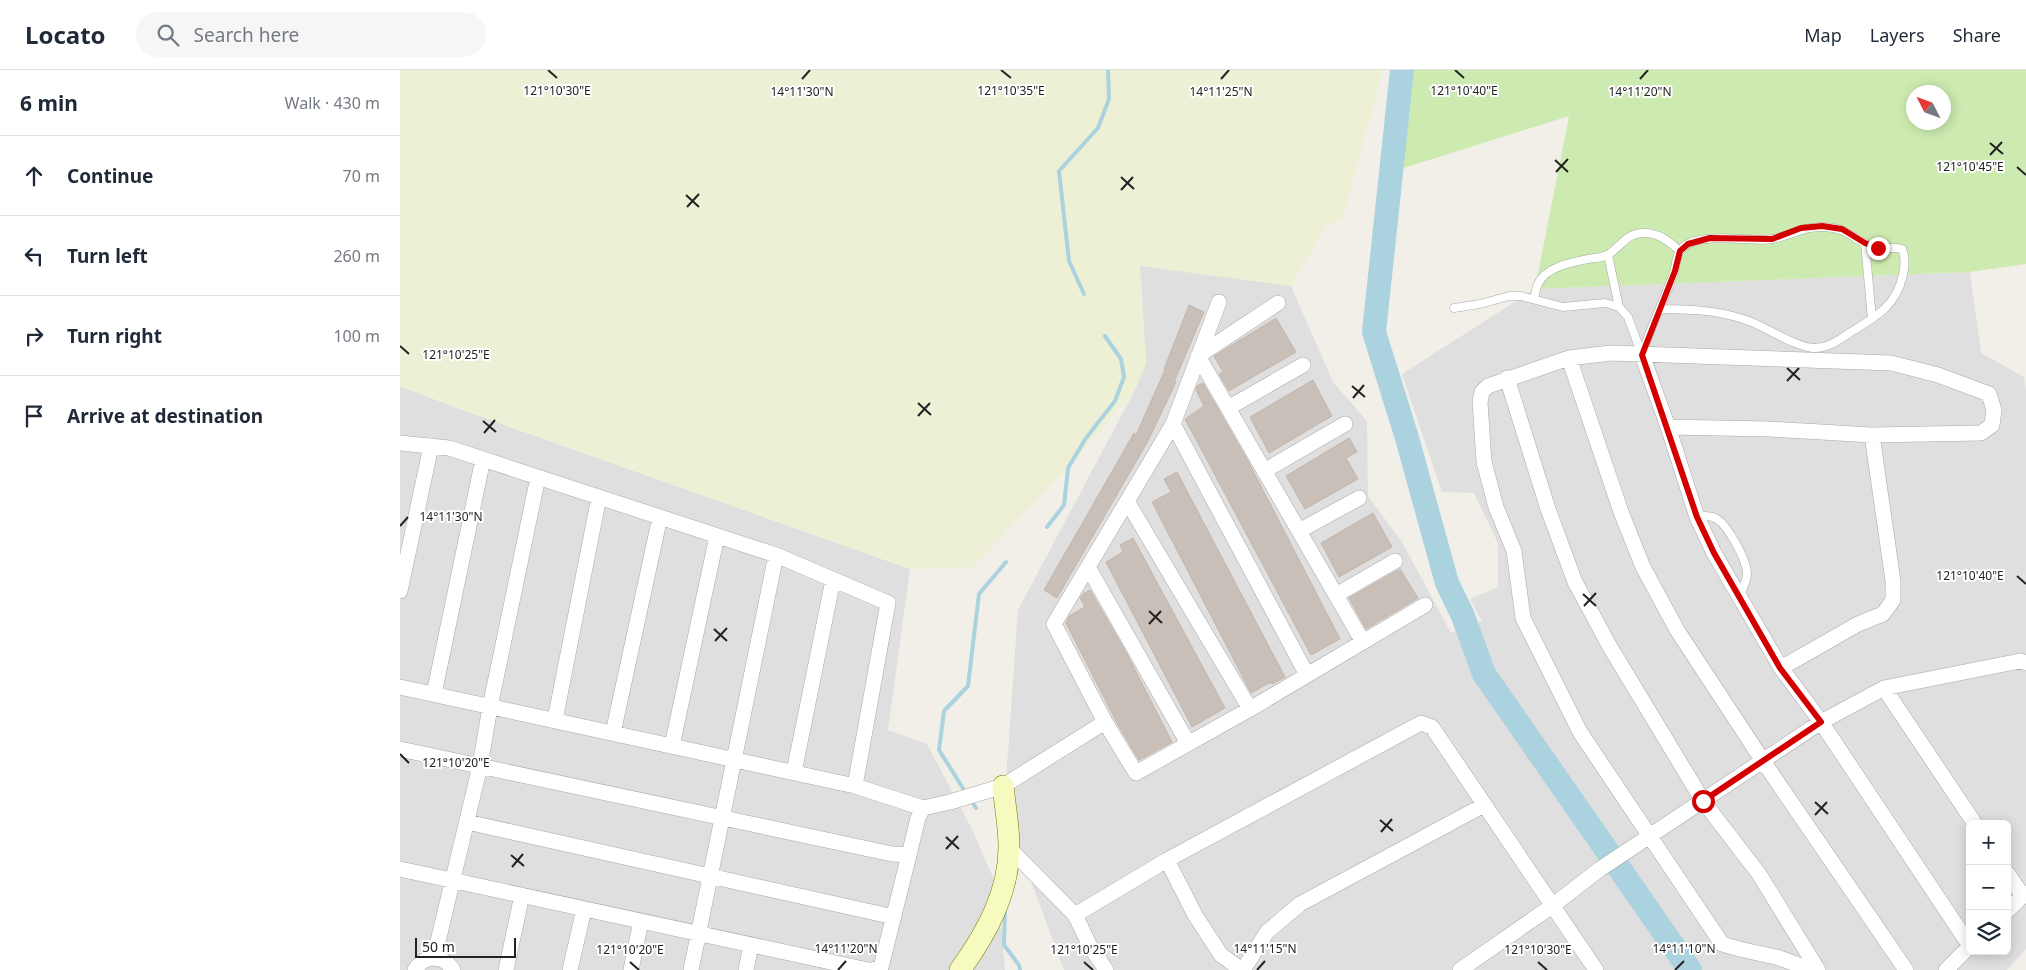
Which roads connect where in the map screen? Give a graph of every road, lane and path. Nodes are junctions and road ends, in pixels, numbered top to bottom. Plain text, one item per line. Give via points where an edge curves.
1 (1865, 243) junction
2 (1680, 251) junction
3 (1608, 255) junction
4 (1534, 299) junction
5 (1219, 302) dead end
6 (1278, 303) dead end
7 (1619, 307) junction
8 (1454, 308) dead end
9 (1660, 309) junction
10 (1872, 319) junction
11 (1642, 355) junction
12 (1198, 356) junction
13 (1570, 358) junction
14 (1302, 365) dead end
15 (1507, 378) junction
16 (1228, 408) junction
17 (1173, 424) junction
18 (1345, 424) dead end
19 (1668, 427) junction
20 (1872, 435) junction
21 (400, 443) edge
22 (431, 446) junction
23 (483, 459) junction
24 (1264, 471) junction
25 (538, 477) junction
26 (599, 497) junction
27 (1359, 498) dead end
28 (1127, 501) junction
29 (660, 517) junction
30 (1697, 517) junction
31 (1299, 531) junction
32 (717, 536) junction
33 (776, 555) junction
34 (1395, 561) dead end
35 (1088, 567) junction
36 (833, 580) junction
37 (400, 592) edge
38 (1336, 595) junction
39 (1740, 596) junction
40 (1424, 605) dead end
41 (1363, 642) junction
42 (2026, 663) edge
43 (1780, 668) junction
44 (1307, 675) junction
45 (400, 687) edge
46 (1884, 688) junction
47 (434, 694) junction
48 (490, 706) junction
49 (1250, 709) junction
50 (555, 720) junction
51 (1105, 722) junction
52 (1821, 722) junction
53 (613, 733) junction
54 (1188, 743) junction
55 (672, 746) junction
56 (400, 749) edge
57 (735, 760) junction
58 (1763, 761) junction
59 (480, 766) junction
60 (794, 772) junction
61 (855, 786) junction
62 (1003, 786) junction
63 (1703, 801) junction
64 (1484, 805) junction
65 (923, 808) junction
66 (723, 818) junction
67 (1972, 820) edge
68 (467, 822) junction
69 (1650, 836) junction
70 (1009, 848) junction
71 (909, 855) junction
72 (1167, 860) junction
73 (400, 869) edge
74 (711, 876) junction
75 (2011, 878) edge
76 (453, 880) junction
77 (522, 895) junction
78 (2024, 895) edge
79 (1552, 906) junction
80 (584, 909) junction
81 (2008, 910) edge
82 (1074, 915) junction
83 (894, 917) junction
84 (640, 921) junction
85 (699, 934) junction
86 (1966, 940) edge
87 (751, 946) junction
88 (1966, 950) edge
89 (434, 958) junction
90 (806, 964) edge
91 (415, 970) edge
92 (453, 970) edge
93 (506, 970) edge
94 (570, 970) edge
95 (631, 970) edge
96 (691, 970) edge
97 (746, 970) edge
98 (868, 970) edge
99 (872, 970) edge
100 (960, 970) edge
101 (1106, 970) edge
102 (1243, 970) edge
103 (1460, 970) edge
104 (1596, 970) edge
105 (1817, 970) edge
106 (1906, 970) edge
107 (1946, 970) edge

1 - 2 lane via 1842,229 1822,226 1801,228 1772,239 1710,238 1688,244
1 - 10 lane
1 - 10 lane via 1878,248 1902,249 1905,264 1900,287 1892,302
2 - 3 lane via 1664,238 1644,233 1622,241
2 - 9 lane
3 - 4 lane via 1556,268 1538,282
3 - 7 lane
4 - 7 lane via 1563,307 1605,303
4 - 8 lane via 1509,296
5 - 12 street
6 - 12 street
7 - 11 lane via 1628,317
9 - 10 lane via 1693,309 1744,319 1814,348 1830,345
9 - 11 lane
11 - 13 street via 1611,353
11 - 19 street
11 - 20 street via 1891,363 1938,375 1989,394 1994,410 1992,425 1981,433
12 - 16 street
12 - 17 street
13 - 15 street
13 - 58 street via 1620,512 1643,567 1677,630
14 - 16 street
15 - 63 street via 1548,509 1575,582
15 - 69 street via 1482,392 1480,419 1484,462 1496,507 1514,551 1523,618 1580,732
16 - 24 street
17 - 28 street
17 - 44 street
18 - 24 street
19 - 20 street
19 - 30 street
20 - 43 street via 1894,581 1892,600 1883,614 1858,624
21 - 22 street
22 - 23 street
22 - 37 street
23 - 25 street
23 - 47 street
24 - 31 street
25 - 26 street
25 - 48 street
26 - 29 street
26 - 50 street
27 - 31 street
28 - 35 street
28 - 49 street
29 - 32 street
29 - 53 street
30 - 39 street
30 - 39 lane via 1716,518 1735,544 1746,565 1747,576
31 - 38 street
32 - 33 street
32 - 55 street
33 - 36 street
33 - 57 street
34 - 38 street
35 - 51 street via 1054,624
35 - 54 street
36 - 60 street
36 - 61 street via 888,603
38 - 41 street
39 - 43 street
40 - 41 street
41 - 44 street
42 - 46 street via 2020,661
43 - 52 street
44 - 49 street
45 - 47 street
46 - 52 street
46 - 67 street
47 - 48 street
48 - 50 street
48 - 59 street
49 - 54 street
50 - 53 street
51 - 54 street via 1136,773
51 - 62 street
52 - 58 street
52 - 86 street
53 - 55 street
55 - 57 street
56 - 59 street
57 - 60 street
57 - 66 street
58 - 63 street
58 - 106 street
59 - 66 street
59 - 68 street
60 - 61 street
61 - 65 street
62 - 65 street
62 - 70 main road
63 - 69 street
63 - 105 street via 1759,874
64 - 72 street via 1432,727 1421,723
64 - 79 street
64 - 102 street via 1300,904 1267,932
65 - 71 street
66 - 71 street
66 - 74 street
68 - 74 street
68 - 76 street
69 - 79 street
69 - 105 street via 1722,944
70 - 82 street
70 - 100 main road via 1003,895
71 - 83 street
72 - 82 street
72 - 102 street via 1195,915 1221,955
73 - 76 street
74 - 83 street
74 - 85 street
75 - 78 street
76 - 77 street
76 - 89 street
77 - 80 street
77 - 93 street
78 - 81 street
79 - 103 street
79 - 104 street
80 - 84 street
80 - 94 street
82 - 101 street
83 - 99 street via 881,967
84 - 85 street
84 - 95 street
85 - 87 street
85 - 96 street
87 - 90 street
87 - 97 street
88 - 107 street
89 - 91 street via 421,962
89 - 92 street via 448,963
90 - 98 street

